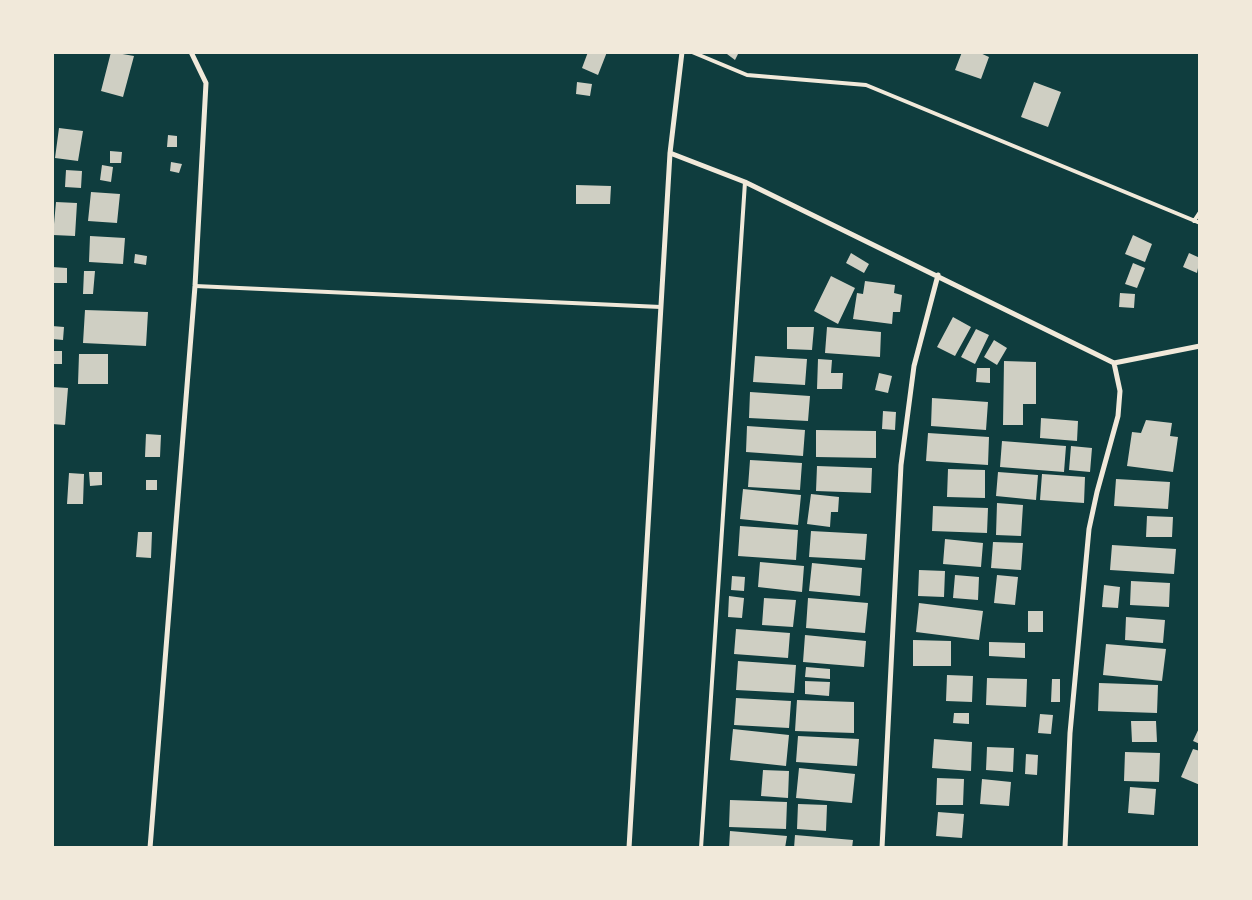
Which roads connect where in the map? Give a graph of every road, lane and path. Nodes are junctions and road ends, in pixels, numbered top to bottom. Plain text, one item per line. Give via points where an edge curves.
1 (191, 52) edge
2 (682, 52) edge
3 (692, 52) edge
4 (670, 153) junction
5 (745, 182) junction
6 (1200, 212) edge
7 (1194, 222) junction
8 (1200, 223) edge
9 (938, 275) junction
10 (195, 286) junction
11 (661, 307) junction
12 (1200, 346) edge
13 (1114, 363) junction
14 (150, 848) edge
15 (629, 848) edge
16 (701, 848) edge
17 (882, 848) edge
18 (1065, 848) edge

1 - 10 street via 206,83
2 - 4 street
3 - 7 lane via 747,76 866,85
4 - 5 street
4 - 11 street
5 - 9 street
5 - 16 lane
6 - 7 lane
7 - 8 lane
9 - 13 street
9 - 17 street via 914,366 901,465
10 - 11 lane
10 - 14 street
11 - 15 street
12 - 13 street
13 - 18 street via 1120,391 1118,416 1089,529 1070,733

